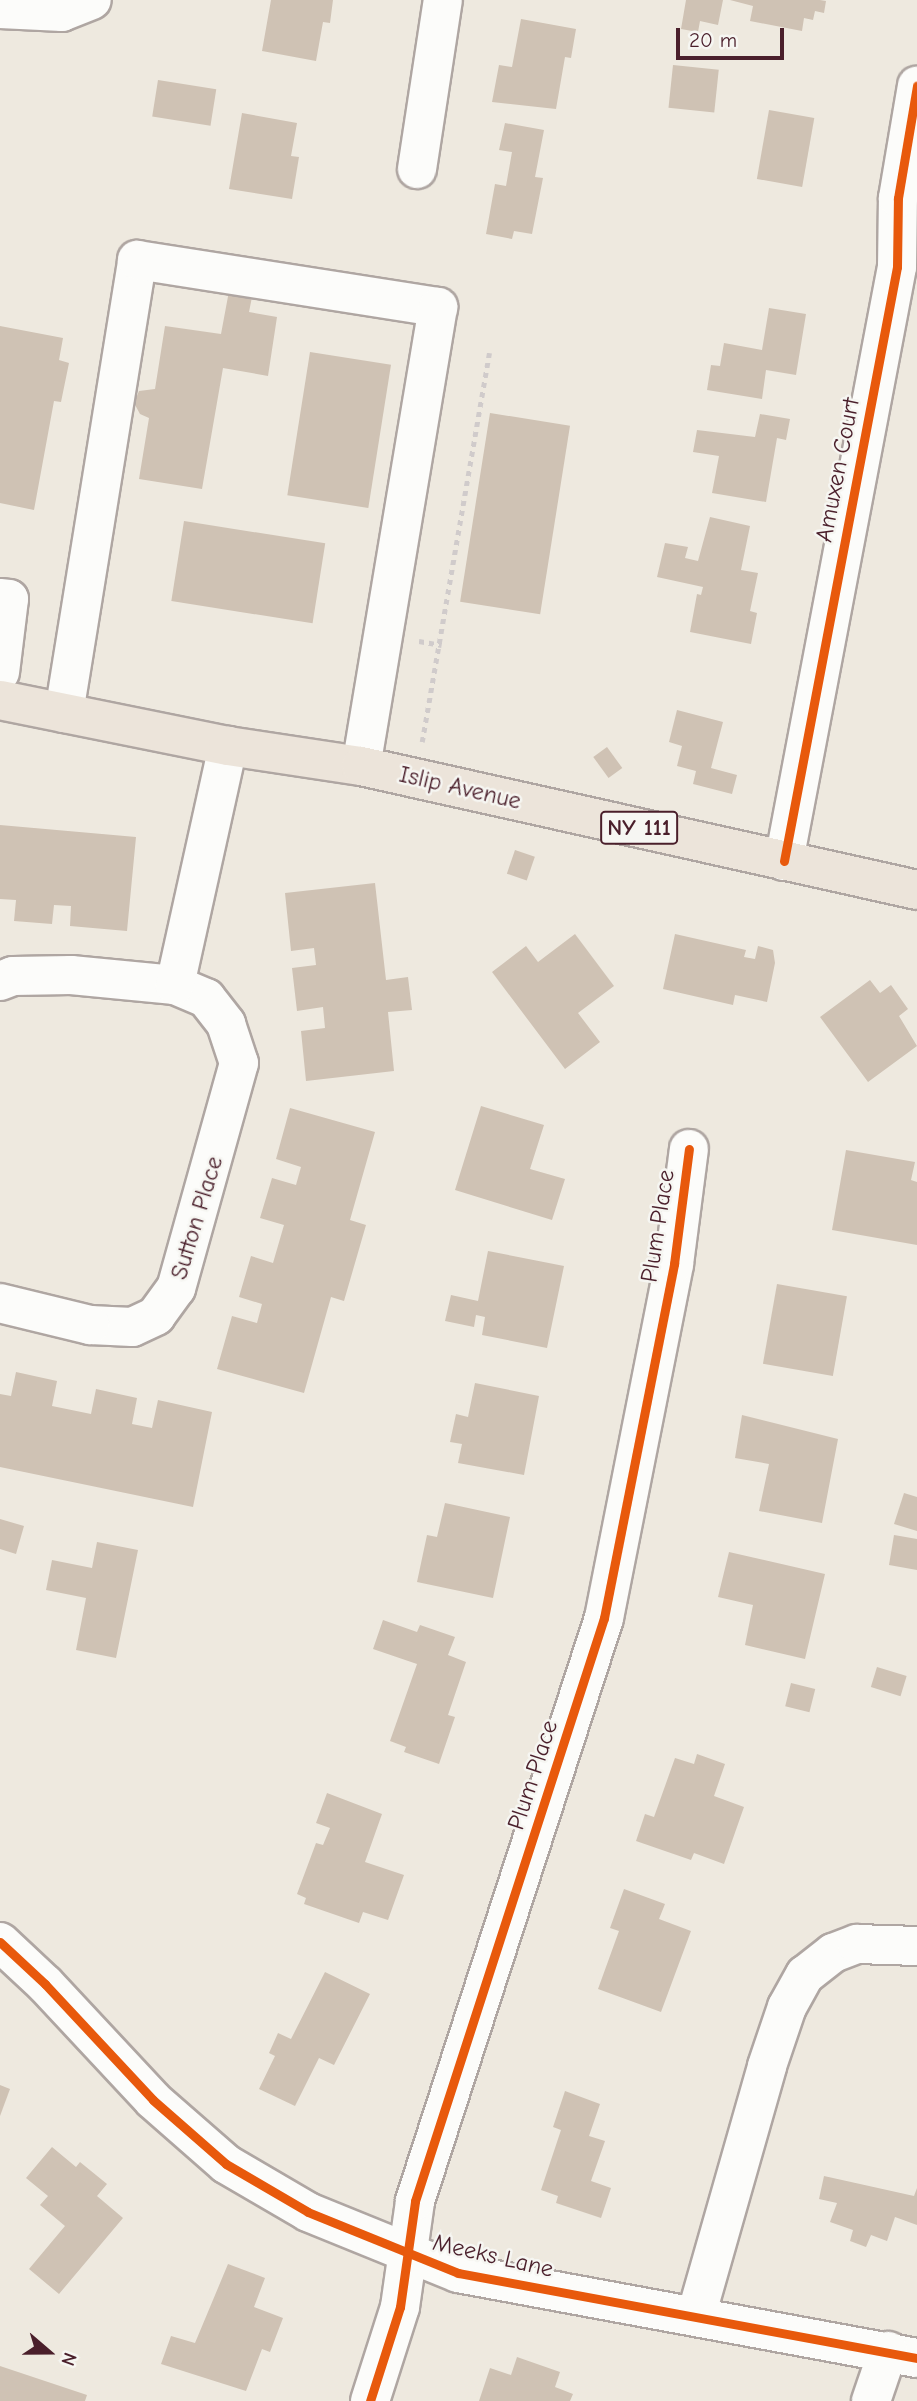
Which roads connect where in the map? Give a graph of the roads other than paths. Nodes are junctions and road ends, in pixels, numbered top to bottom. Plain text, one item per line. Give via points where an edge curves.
1 (443, 0) edge
2 (73, 4) edge
3 (0, 9) edge
4 (917, 86) edge
5 (417, 169) dead end
6 (0, 597) edge
7 (0, 672) edge
8 (0, 700) edge
9 (64, 713) junction
10 (228, 746) junction
11 (362, 766) junction
12 (784, 861) junction
13 (917, 890) edge
14 (0, 981) edge
15 (175, 985) junction
16 (689, 1149) dead end
17 (0, 1303) edge
18 (0, 1942) edge
19 (917, 1946) edge
20 (408, 2254) junction
21 (696, 2316) junction
22 (902, 2354) edge
23 (369, 2401) edge
24 (872, 2401) edge

1 - 5 street
2 - 3 street
4 - 12 street, Amuxen Court via 898,198 897,267
6 - 7 street via 9,599
8 - 9 main road, Islip Avenue / NY 111
9 - 10 main road, Islip Avenue / NY 111
9 - 11 street via 138,260 438,307
10 - 11 main road, Islip Avenue / NY 111
10 - 15 street
11 - 12 main road, Islip Avenue / NY 111
12 - 13 main road, Islip Avenue / NY 111
14 - 15 street, Sutton Place via 13,976 71,975
15 - 17 street, Sutton Place via 205,998 226,1024 239,1063 176,1288 156,1316 132,1327 90,1325
16 - 20 street, Plum Place via 674,1264 604,1618 415,2201
18 - 20 street, Meeks Lane via 153,2100 226,2164 308,2212
19 - 21 street via 858,1944 833,1953 805,1975 787,2007 767,2066
20 - 21 street, Meeks Lane via 458,2273
20 - 23 street, Plum Place via 400,2307
21 - 22 street, Meeks Lane
22 - 24 street

